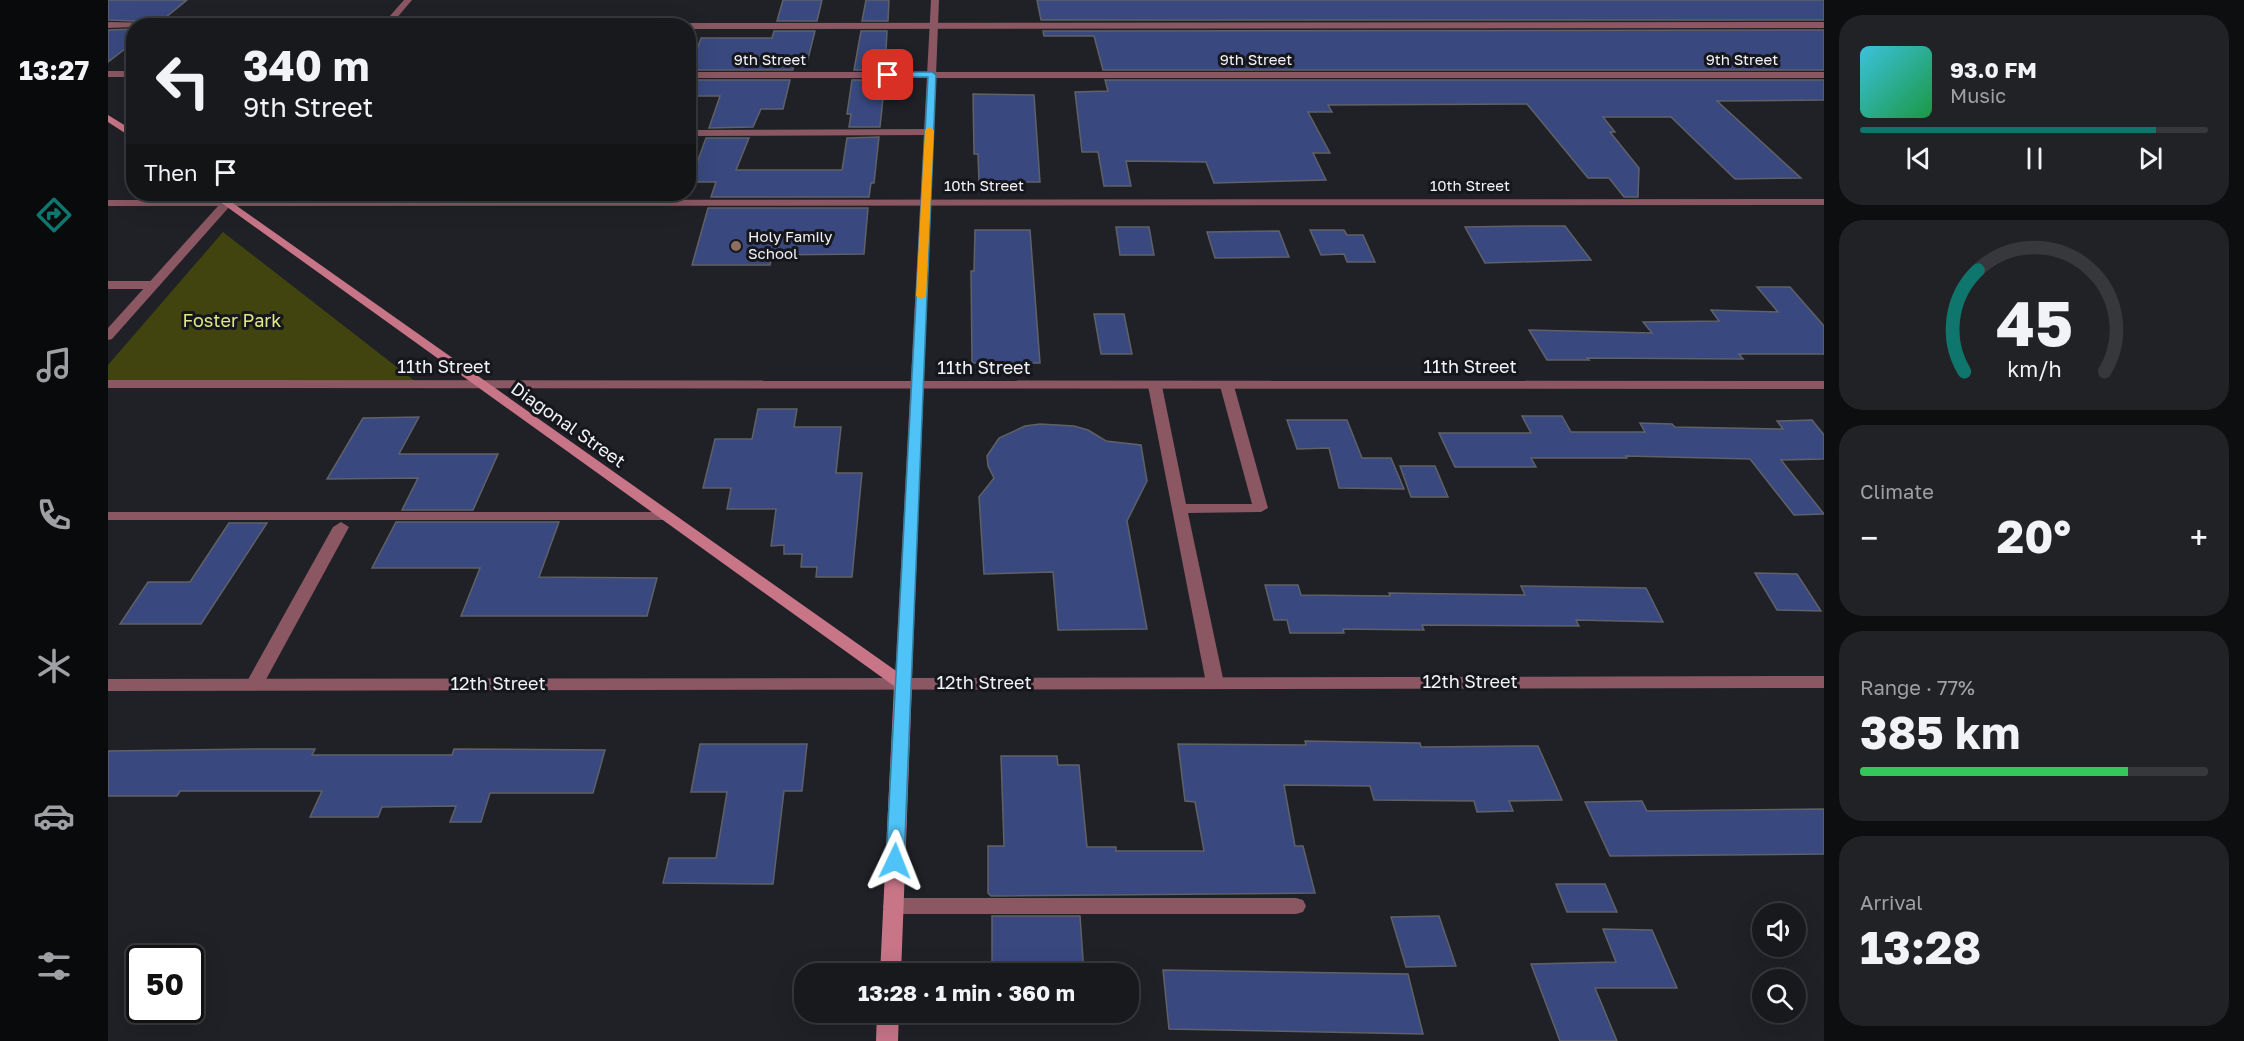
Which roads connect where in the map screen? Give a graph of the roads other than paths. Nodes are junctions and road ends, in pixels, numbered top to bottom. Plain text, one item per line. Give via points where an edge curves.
1 (408, 0) edge
2 (934, 0) edge
3 (392, 18) edge
4 (108, 25) edge
5 (126, 25) edge
6 (696, 26) edge
7 (934, 26) junction
8 (1824, 26) edge
9 (108, 74) edge
10 (126, 74) edge
11 (696, 75) edge
12 (932, 75) junction
13 (1824, 75) edge
14 (110, 122) edge
15 (126, 131) edge
16 (929, 132) junction
17 (696, 133) edge
18 (696, 200) edge
19 (139, 201) edge
20 (228, 201) edge
21 (235, 201) edge
22 (926, 201) junction
23 (108, 202) edge
24 (1824, 202) edge
25 (108, 285) edge
26 (154, 285) junction
27 (108, 336) edge
28 (108, 384) edge
29 (480, 385) junction
30 (1824, 385) edge
31 (916, 386) junction
32 (1155, 386) junction
33 (1227, 386) junction
34 (1180, 509) junction
35 (108, 516) edge
36 (666, 516) junction
37 (341, 527) dead end
38 (1824, 681) edge
39 (1215, 683) junction
40 (903, 684) junction
41 (108, 685) edge
42 (254, 685) junction
43 (893, 906) junction
44 (1296, 906) dead end
45 (890, 963) edge
46 (888, 1023) edge
47 (887, 1041) edge

1 - 3 street
2 - 7 street
4 - 5 street
6 - 7 street
7 - 8 street
7 - 12 street
9 - 10 street
11 - 12 street, 9th Street
12 - 13 street, 9th Street
12 - 16 street
14 - 15 main road
16 - 17 street
16 - 22 street
18 - 22 street, 10th Street
19 - 23 street, 10th Street
20 - 26 street
21 - 29 main road, Diagonal Street
22 - 24 street, 10th Street
22 - 31 street
25 - 26 street
26 - 27 street
28 - 29 street, 11th Street
29 - 31 street, 11th Street
29 - 36 main road, Diagonal Street
30 - 33 street, 11th Street
31 - 32 street, 11th Street
31 - 40 street
32 - 33 street, 11th Street
32 - 34 street
33 - 34 street via 1261,508
34 - 39 street
35 - 36 street
36 - 40 main road, Diagonal Street
37 - 42 street
38 - 39 street, 12th Street
39 - 40 street, 12th Street
40 - 42 street, 12th Street
40 - 43 main road
41 - 42 street, 12th Street
43 - 44 street
43 - 45 main road
46 - 47 main road

